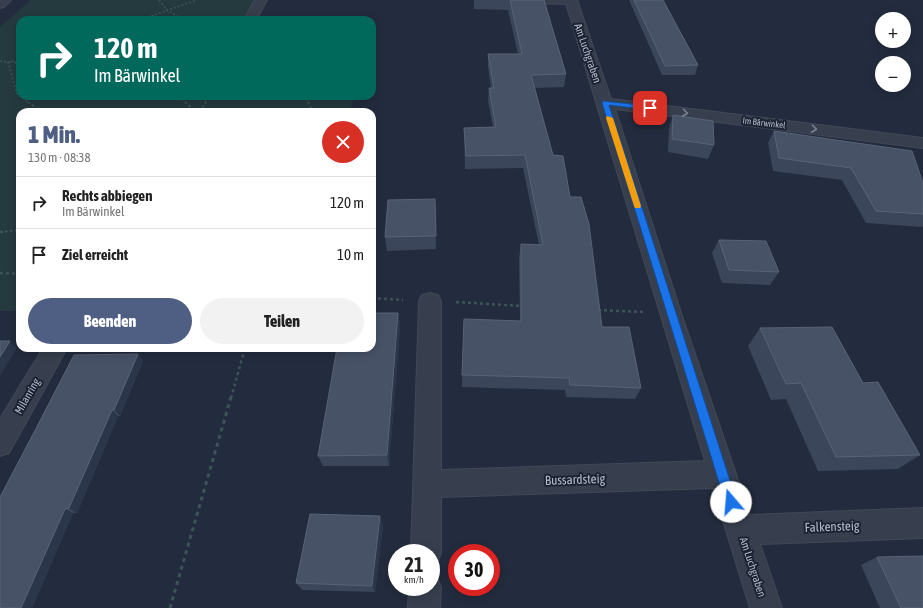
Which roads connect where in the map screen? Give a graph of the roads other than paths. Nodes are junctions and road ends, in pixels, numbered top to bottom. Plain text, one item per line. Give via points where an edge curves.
1 (5, 0) edge
2 (261, 0) edge
3 (515, 1) edge
4 (571, 1) edge
5 (0, 4) edge
6 (252, 16) edge
7 (605, 103) junction
8 (923, 143) edge
9 (430, 301) road end
10 (53, 352) edge
11 (0, 444) edge
12 (722, 474) junction
13 (428, 484) junction
14 (923, 523) edge
15 (740, 530) junction
16 (426, 544) edge
17 (425, 596) edge
18 (424, 608) edge
19 (766, 608) edge

1 - 5 street
2 - 6 street
3 - 4 lane
4 - 7 street, Am Luchgraben
7 -> 8 street, Im Bärwinkel
7 - 12 street, Am Luchgraben
9 - 13 street
10 - 11 street, Milanring
12 - 13 street, Bussardsteig
12 - 15 street, Am Luchgraben
13 - 16 street
14 - 15 street, Falkensteig
15 - 19 street, Am Luchgraben
17 - 18 street

